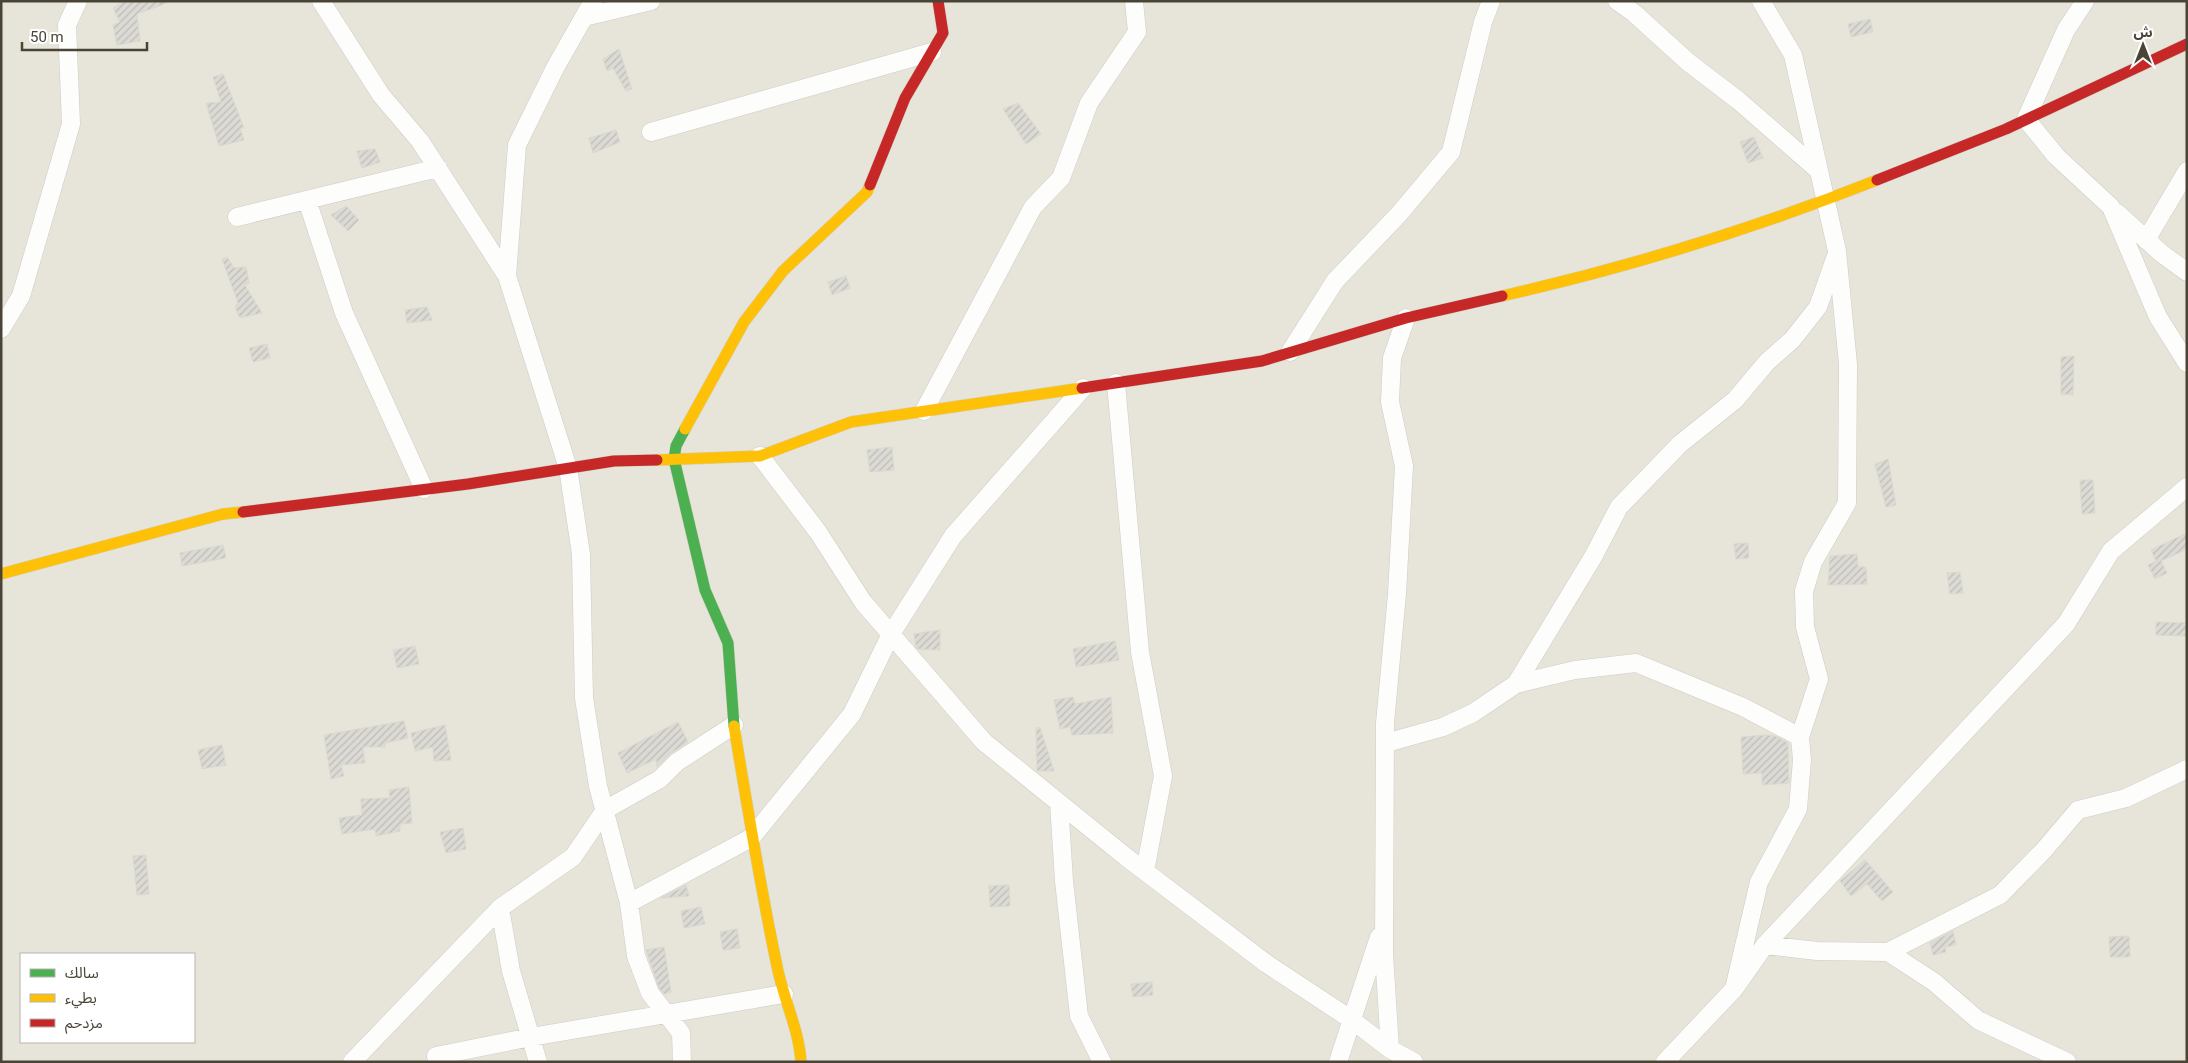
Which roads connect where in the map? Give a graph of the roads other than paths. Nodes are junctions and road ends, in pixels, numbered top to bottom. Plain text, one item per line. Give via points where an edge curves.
1 (78, 1) edge
2 (321, 1) edge
3 (593, 1) edge
4 (651, 1) edge
5 (938, 1) edge
6 (1134, 1) edge
7 (1491, 1) edge
8 (1617, 1) edge
9 (1761, 1) edge
10 (2085, 1) edge
11 (584, 17) junction
12 (2186, 48) edge
13 (932, 52) junction
14 (2026, 119) junction
15 (651, 132) dead end
16 (438, 168) junction
17 (1818, 170) junction
18 (2187, 171) edge
19 (308, 200) junction
20 (1824, 201) junction
21 (2111, 207) junction
22 (237, 217) dead end
23 (2146, 240) junction
24 (1837, 251) junction
25 (2187, 272) edge
26 (507, 276) junction
27 (1406, 318) junction
28 (1, 329) edge
29 (1290, 352) junction
30 (2187, 363) edge
31 (1116, 383) junction
32 (1083, 388) junction
33 (924, 412) junction
34 (760, 456) junction
35 (674, 459) junction
36 (568, 468) junction
37 (2187, 487) edge
38 (424, 489) junction
39 (1, 574) edge
40 (891, 634) junction
41 (1516, 684) junction
42 (734, 725) junction
43 (1800, 737) junction
44 (1386, 743) junction
45 (2187, 769) edge
46 (1060, 803) junction
47 (605, 810) junction
48 (751, 838) junction
49 (1145, 871) junction
50 (628, 903) junction
51 (500, 908) junction
52 (1384, 920) junction
53 (1765, 945) junction
54 (1888, 952) junction
55 (1734, 988) junction
56 (784, 994) junction
57 (667, 1014) junction
58 (1352, 1020) junction
59 (531, 1037) junction
60 (1390, 1049) junction
61 (436, 1056) dead end
62 (352, 1062) edge
63 (538, 1062) edge
64 (682, 1062) edge
65 (802, 1062) edge
66 (1102, 1062) edge
67 (1338, 1062) edge
68 (1414, 1062) edge
69 (1665, 1062) edge
70 (2067, 1062) edge

1 - 28 street via 67,25 71,124 21,296
2 - 16 street via 381,95
3 - 11 street
4 - 11 street
5 - 13 street via 943,33
6 - 33 street via 1137,32 1088,103 1061,178 1033,207
7 - 29 street via 1482,22 1451,152 1399,214 1335,281
8 - 17 street
9 - 17 street via 1793,55
10 - 14 street via 2066,30
11 - 26 street via 516,145
12 - 14 street
13 - 15 street
13 - 35 street via 904,98 867,192 783,270 744,322 676,446
14 - 20 street
14 - 21 street via 2056,156
16 - 19 street
16 - 26 street
17 - 20 street
18 - 23 street
19 - 22 street
19 - 38 street via 344,313
20 - 24 street
20 - 27 street via 1593,276
21 - 23 street
21 - 30 street via 2158,317
23 - 25 street
24 - 41 street via 1818,307 1792,340 1767,362 1735,400 1680,444 1619,507 1593,557
24 - 43 street via 1848,364 1847,502 1813,562 1804,591 1806,628 1819,679
26 - 36 street
27 - 29 street
27 - 44 street via 1392,358 1390,402 1404,466
29 - 31 street via 1262,361
31 - 32 street
31 - 49 street via 1140,652 1163,776
32 - 33 street
32 - 40 street via 954,536
33 - 34 street via 851,422
34 - 35 street
34 - 40 street via 818,532 864,602
35 - 36 street via 614,461
35 - 42 street via 705,590 728,643
36 - 38 street
36 - 47 street via 581,554 584,698
37 - 53 street via 2111,551 2066,624
38 - 39 street via 223,514
40 - 46 street via 984,742
40 - 48 street via 852,714
41 - 43 street via 1576,670 1636,663 1743,707
41 - 44 street via 1443,727
42 - 47 street via 677,762 660,779
42 - 48 street
43 - 55 street via 1802,760 1798,809 1759,882
44 - 52 street
45 - 54 street via 2126,798 2078,810 2000,895
46 - 49 street
46 - 66 street via 1064,881 1079,1016
47 - 50 street
47 - 51 street via 573,857
48 - 50 street
48 - 56 street
49 - 58 street via 1267,964
50 - 57 street via 636,956 650,993
51 - 59 street via 510,971
51 - 62 street
52 - 58 street
52 - 60 street
53 - 54 street via 1817,951
53 - 55 street
54 - 70 street via 1934,982 1978,1020
55 - 69 street
56 - 57 street
56 - 65 street
57 - 59 street
57 - 64 street via 681,1033
58 - 60 street
58 - 67 street
59 - 61 street
59 - 63 street
60 - 68 street

